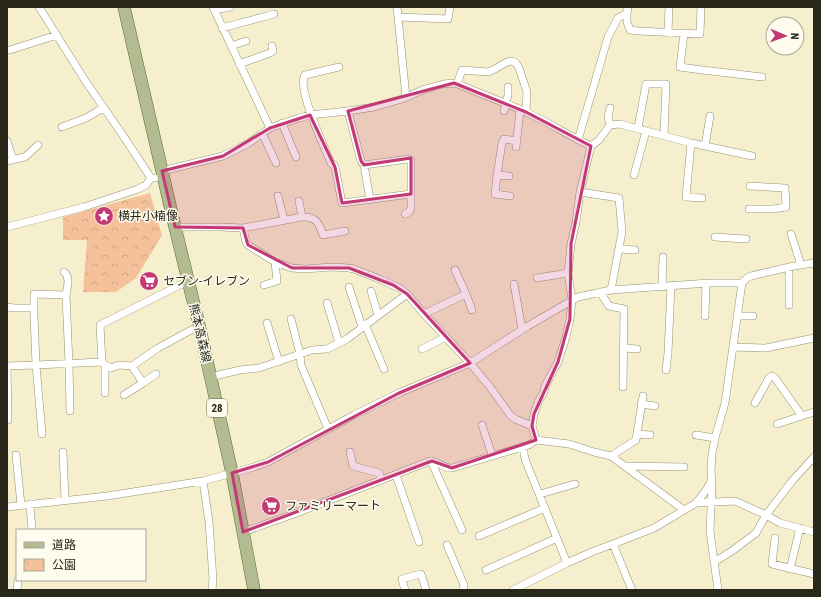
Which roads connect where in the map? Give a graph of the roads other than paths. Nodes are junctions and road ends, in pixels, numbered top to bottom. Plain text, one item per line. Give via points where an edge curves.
1 (40, 7) edge
2 (124, 7) edge
3 (230, 7) edge
4 (397, 7) edge
5 (450, 7) edge
6 (669, 7) edge
7 (701, 7) edge
8 (214, 9) edge
9 (627, 10) edge
10 (274, 14) dead end
11 (398, 16) junction
12 (222, 28) junction
13 (668, 32) junction
14 (684, 33) junction
15 (57, 35) junction
16 (246, 41) dead end
17 (231, 46) junction
18 (272, 46) dead end
19 (10, 50) dead end
20 (239, 64) junction
21 (340, 67) dead end
22 (762, 77) dead end
23 (457, 84) junction
24 (508, 87) dead end
25 (406, 97) junction
26 (505, 107) junction
27 (103, 108) junction
28 (610, 108) dead end
29 (348, 111) junction
30 (523, 111) junction
31 (310, 115) junction
32 (710, 116) dead end
33 (282, 124) junction
34 (610, 125) junction
35 (62, 127) dead end
36 (270, 128) junction
37 (638, 128) junction
38 (646, 131) junction
39 (262, 133) junction
40 (664, 135) junction
41 (578, 140) junction
42 (7, 141) edge
43 (691, 144) junction
44 (38, 145) dead end
45 (590, 146) junction
46 (705, 146) junction
47 (752, 156) dead end
48 (296, 157) dead end
49 (10, 160) edge
50 (276, 163) dead end
51 (364, 165) junction
52 (159, 175) junction
53 (498, 175) junction
54 (634, 175) dead end
55 (509, 176) dead end
56 (750, 186) dead end
57 (580, 192) junction
58 (411, 194) junction
59 (278, 196) dead end
60 (510, 196) dead end
61 (702, 198) dead end
62 (370, 200) junction
63 (299, 202) dead end
64 (749, 209) dead end
65 (405, 214) dead end
66 (302, 217) junction
67 (284, 220) junction
68 (7, 227) edge
69 (175, 227) junction
70 (243, 228) junction
71 (346, 231) dead end
72 (791, 234) dead end
73 (715, 237) dead end
74 (746, 239) dead end
75 (619, 249) junction
76 (635, 250) dead end
77 (663, 257) dead end
78 (275, 262) junction
79 (814, 263) edge
80 (801, 265) junction
81 (788, 268) junction
82 (455, 270) dead end
83 (64, 272) dead end
84 (568, 273) junction
85 (537, 278) dead end
86 (184, 283) dead end
87 (706, 283) junction
88 (742, 283) junction
89 (514, 284) dead end
90 (264, 285) dead end
91 (671, 285) junction
92 (662, 286) junction
93 (349, 287) dead end
94 (611, 290) junction
95 (371, 291) dead end
96 (600, 292) junction
97 (407, 294) junction
98 (466, 294) junction
99 (66, 295) junction
100 (572, 300) junction
101 (327, 303) dead end
102 (789, 305) dead end
103 (7, 307) edge
104 (34, 308) junction
105 (472, 310) dead end
106 (378, 314) junction
107 (424, 314) junction
108 (705, 316) dead end
109 (738, 316) junction
110 (753, 316) dead end
111 (291, 319) dead end
112 (267, 323) dead end
113 (364, 326) junction
114 (522, 329) junction
115 (193, 330) dead end
116 (446, 337) junction
117 (814, 338) edge
118 (340, 343) junction
119 (733, 347) junction
120 (624, 348) junction
121 (422, 349) dead end
122 (638, 349) dead end
123 (300, 354) junction
124 (279, 362) junction
125 (470, 363) junction
126 (69, 364) junction
127 (104, 364) junction
128 (36, 365) junction
129 (7, 366) edge
130 (132, 366) junction
131 (384, 369) dead end
132 (666, 370) dead end
133 (156, 374) dead end
134 (210, 377) junction
135 (142, 383) junction
136 (623, 387) dead end
137 (105, 393) dead end
138 (124, 395) dead end
139 (755, 403) dead end
140 (655, 406) dead end
141 (70, 411) dead end
142 (814, 412) edge
143 (802, 416) junction
144 (8, 418) edge
145 (777, 424) dead end
146 (482, 425) dead end
147 (532, 426) junction
148 (328, 429) junction
149 (42, 434) dead end
150 (637, 434) junction
151 (650, 435) dead end
152 (696, 435) dead end
153 (715, 438) junction
154 (536, 440) junction
155 (524, 446) junction
156 (63, 452) dead end
157 (350, 452) dead end
158 (16, 455) dead end
159 (492, 455) junction
160 (611, 456) junction
161 (814, 457) edge
162 (431, 461) junction
163 (626, 466) junction
164 (684, 467) dead end
165 (232, 473) junction
166 (396, 475) junction
167 (712, 478) junction
168 (382, 480) junction
169 (203, 481) junction
170 (575, 484) dead end
171 (540, 494) junction
172 (65, 500) junction
173 (696, 503) junction
174 (712, 503) junction
175 (30, 504) junction
176 (21, 505) junction
177 (7, 507) edge
178 (546, 508) junction
179 (684, 510) junction
180 (766, 515) junction
181 (800, 528) junction
182 (32, 529) edge
183 (462, 530) dead end
184 (243, 532) junction
185 (814, 532) edge
186 (479, 536) dead end
187 (558, 538) junction
188 (775, 538) dead end
189 (419, 542) dead end
190 (613, 544) junction
191 (447, 545) dead end
192 (714, 562) junction
193 (567, 563) junction
194 (790, 569) junction
195 (486, 570) dead end
196 (814, 574) edge
197 (212, 590) edge
198 (254, 590) edge
199 (404, 590) edge
200 (426, 590) edge
201 (463, 590) edge
202 (513, 590) edge
203 (632, 590) edge
204 (718, 590) edge

1 - 15 street
2 - 52 main road, 熊本高森線 / 28
3 - 8 street
4 - 11 street
5 - 11 street via 448,19
6 - 13 street
7 - 14 street via 700,34
8 - 12 street
9 - 13 street via 626,22 630,30
9 - 41 street via 618,18 608,37
10 - 12 street
11 - 25 street
12 - 17 street
13 - 14 street
14 - 22 street via 680,67
15 - 19 street
15 - 27 street
16 - 17 street
17 - 20 street
18 - 20 street via 273,50 270,53
20 - 36 street
21 - 31 street via 304,76
23 - 25 street via 443,84
23 - 26 street
23 - 30 street via 462,70 488,72 512,61 519,68 527,92
24 - 26 street
25 - 29 street via 374,107
26 - 30 street
27 - 35 street
27 - 52 street via 122,134
28 - 34 street
29 - 31 street
29 - 51 street
30 - 41 street
30 - 53 street via 516,144 503,140
31 - 33 street
31 - 62 street via 335,167 342,203
32 - 46 street
33 - 36 street
33 - 48 street
34 - 37 street via 620,124
34 - 45 street
36 - 39 street
37 - 38 street
37 - 40 street via 646,84 666,84
38 - 40 street
38 - 54 street
39 - 50 street
39 - 52 street via 249,143 223,156
40 - 43 street
41 - 45 street
42 - 49 street
43 - 46 street
43 - 61 street via 686,197
44 - 49 street via 25,157
45 - 57 street
46 - 47 street
51 - 58 street via 410,159
51 - 62 street
52 - 68 street via 138,190
52 - 69 main road, 熊本高森線 / 28
53 - 55 street
53 - 60 street via 495,194
56 - 64 street via 785,188 786,207
57 - 75 street via 619,198 622,232
57 - 84 street
58 - 62 street
58 - 65 street via 411,210
59 - 67 street
63 - 66 street
66 - 67 street
66 - 71 street via 315,220 323,235
67 - 70 street
69 - 70 street
69 - 134 main road, 熊本高森線 / 28
70 - 78 street via 248,245
72 - 80 street
73 - 74 street
75 - 76 street
75 - 94 street
77 - 92 street
78 - 90 street via 278,281
78 - 97 street via 295,269 354,269 393,285
79 - 80 street
80 - 81 street
81 - 88 street via 751,276
81 - 102 street
82 - 98 street
83 - 99 street via 68,278
84 - 85 street
84 - 100 street
86 - 127 street via 100,325
87 - 88 street
87 - 91 street
87 - 108 street
88 - 109 street
89 - 114 street
91 - 92 street
91 - 132 street
92 - 94 street
93 - 113 street
94 - 96 street
95 - 106 street
96 - 100 street
96 - 120 street via 609,306 624,309
97 - 106 street
97 - 107 street
98 - 105 street
98 - 107 street via 454,297
99 - 104 street via 34,294
99 - 126 street
100 - 114 street
100 - 147 street via 564,344 538,402
101 - 118 street
103 - 104 street
104 - 128 street
106 - 113 street
107 - 116 street
109 - 110 street
109 - 119 street
111 - 123 street
112 - 124 street
113 - 118 street
113 - 131 street
114 - 125 street
115 - 130 street via 158,348
116 - 121 street
116 - 125 street
117 - 119 street via 766,348
118 - 123 street
119 - 153 street via 725,403
120 - 122 street
120 - 136 street
123 - 124 street
123 - 148 street via 301,365
124 - 134 street
125 - 147 street via 510,415
125 - 148 street via 398,393
126 - 127 street
126 - 128 street
126 - 141 street
127 - 130 street via 111,368 119,365
127 - 137 street
128 - 129 street
128 - 149 street
129 - 144 street
130 - 135 street
133 - 135 street
134 - 165 main road, 熊本高森線 / 28
135 - 138 street
139 - 143 street via 772,376
140 - 150 street via 642,400
142 - 143 street
143 - 145 street
146 - 159 street
147 - 154 street
148 - 165 street via 268,462
150 - 151 street
150 - 160 street via 636,440
152 - 153 street
153 - 167 street
154 - 155 street
154 - 160 street via 569,444
155 - 159 street
155 - 171 street via 524,454
156 - 172 street
157 - 168 street via 354,466 379,473
158 - 176 street
159 - 162 street via 450,469
160 - 163 street
161 - 180 street
162 - 166 street
162 - 183 street
163 - 164 street
163 - 179 street
165 - 169 street
165 - 184 main road, 熊本高森線 / 28
166 - 168 street
166 - 189 street
167 - 173 street via 710,485
167 - 174 street
168 - 184 street
169 - 172 street
169 - 197 street
170 - 171 street
171 - 178 street
172 - 175 street
173 - 174 street
173 - 179 street
174 - 180 street via 735,501
174 - 192 street via 710,531
175 - 176 street
175 - 182 street
176 - 177 street
178 - 186 street
178 - 187 street
179 - 190 street via 654,528
180 - 181 street via 780,523
180 - 192 street via 756,533
181 - 185 street
181 - 194 street
184 - 198 main road, 熊本高森線 / 28
187 - 193 street
187 - 195 street
188 - 194 street via 772,564
190 - 193 street
190 - 203 street
191 - 201 street via 464,585
192 - 204 street
193 - 202 street
194 - 196 street
199 - 200 street via 402,579 421,574

